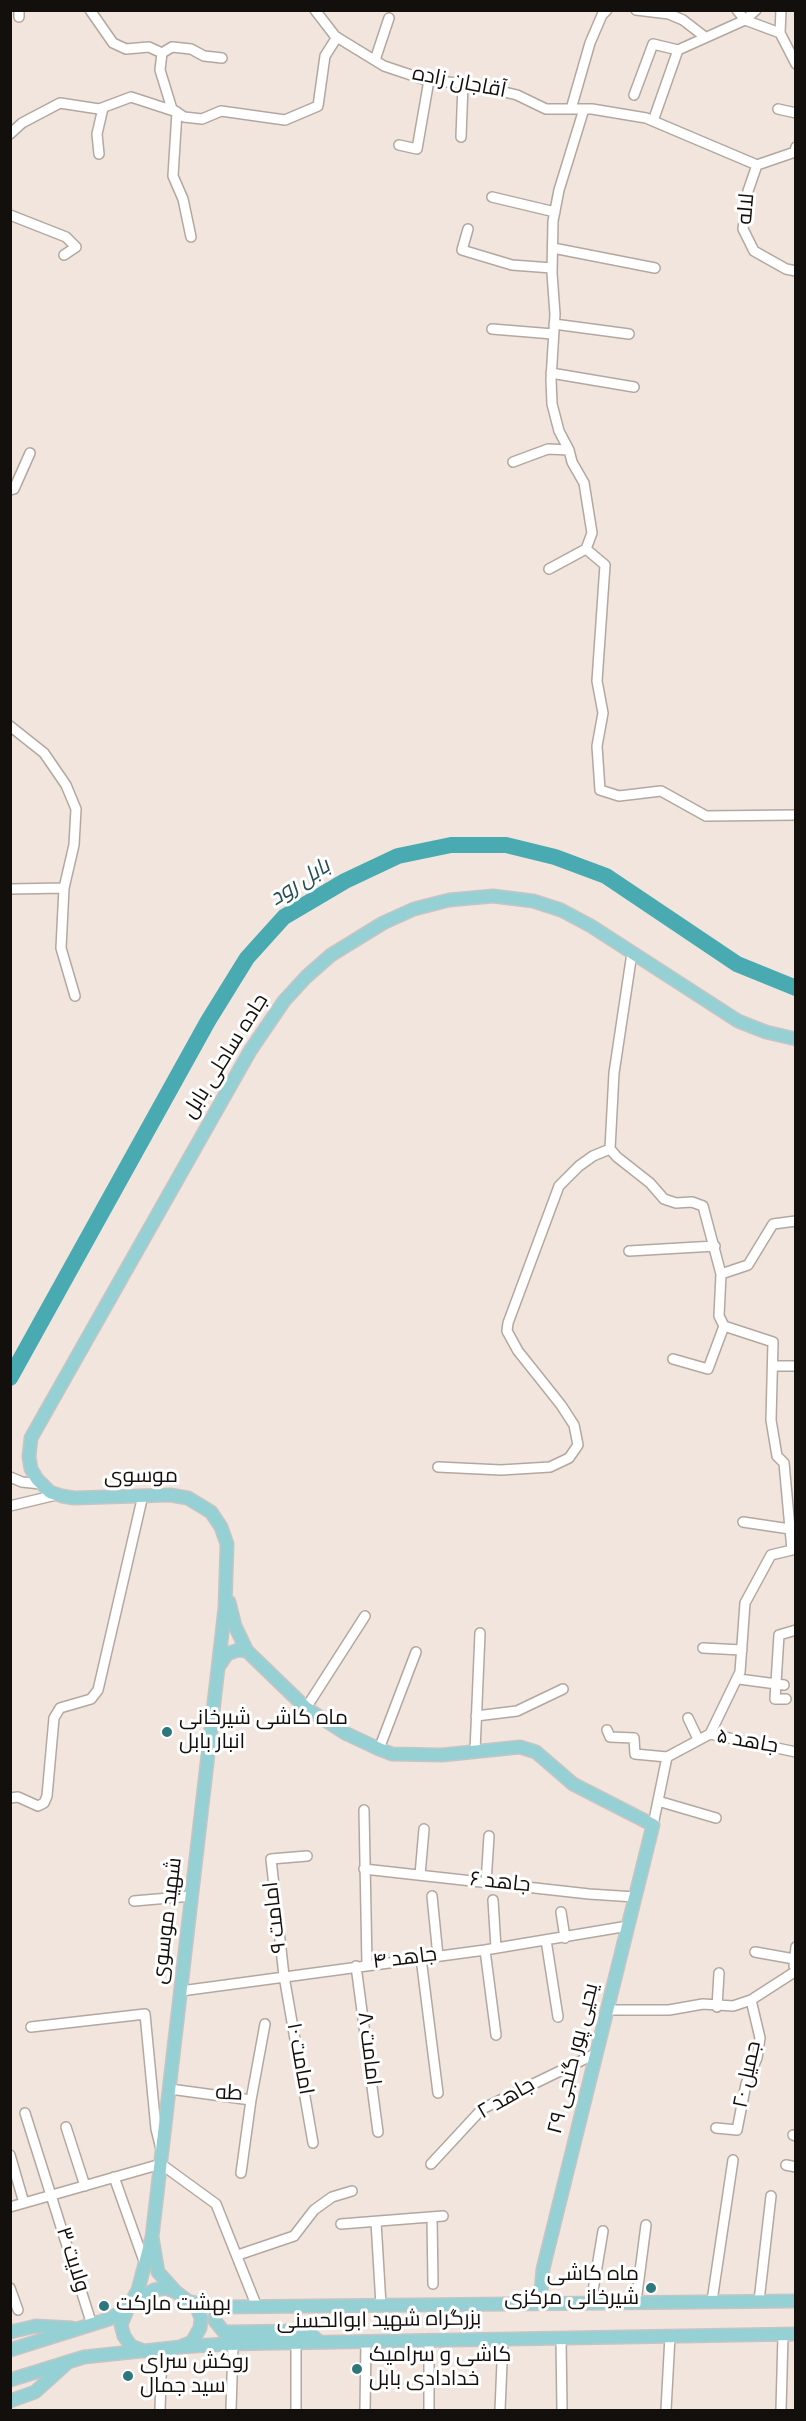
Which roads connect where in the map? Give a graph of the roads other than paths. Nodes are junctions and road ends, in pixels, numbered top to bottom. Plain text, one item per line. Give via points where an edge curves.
1 (90, 10) edge
2 (315, 10) edge
3 (607, 10) edge
4 (636, 10) edge
5 (737, 10) edge
6 (756, 10) edge
7 (781, 10) edge
8 (389, 18) dead end
9 (745, 20) junction
10 (780, 33) junction
11 (705, 37) junction
12 (337, 38) junction
13 (678, 50) junction
14 (162, 54) junction
15 (222, 58) dead end
16 (375, 60) junction
17 (795, 64) edge
18 (429, 80) junction
19 (463, 84) junction
20 (634, 96) dead end
21 (103, 108) junction
22 (571, 109) junction
23 (584, 109) junction
24 (778, 109) dead end
25 (177, 112) junction
26 (795, 112) edge
27 (653, 121) junction
28 (10, 134) edge
29 (461, 137) dead end
30 (399, 145) dead end
31 (795, 147) edge
32 (99, 154) dead end
33 (757, 165) junction
34 (492, 198) dead end
35 (555, 212) junction
36 (10, 215) edge
37 (468, 229) dead end
38 (190, 237) dead end
39 (553, 248) junction
40 (64, 255) dead end
41 (552, 268) junction
42 (655, 268) dead end
43 (795, 271) edge
44 (492, 328) dead end
45 (554, 329) junction
46 (629, 334) dead end
47 (551, 373) junction
48 (634, 387) dead end
49 (569, 450) junction
50 (30, 453) dead end
51 (513, 462) dead end
52 (10, 490) edge
53 (586, 549) junction
54 (549, 569) dead end
55 (10, 726) edge
56 (795, 815) edge
57 (64, 888) junction
58 (10, 889) edge
59 (632, 953) junction
60 (75, 996) dead end
61 (795, 1040) edge
62 (610, 1149) junction
63 (795, 1221) edge
64 (715, 1246) junction
65 (629, 1251) dead end
66 (721, 1274) junction
67 (724, 1326) junction
68 (673, 1359) dead end
69 (773, 1366) junction
70 (795, 1366) edge
71 (438, 1467) dead end
72 (10, 1477) edge
73 (41, 1484) junction
74 (56, 1494) junction
75 (143, 1496) junction
76 (10, 1506) edge
77 (743, 1522) dead end
78 (790, 1529) junction
79 (794, 1550) edge
80 (226, 1580) junction
81 (225, 1608) joint
82 (365, 1616) dead end
83 (795, 1630) edge
84 (480, 1633) dead end
85 (703, 1648) dead end
86 (742, 1650) junction
87 (247, 1651) junction
88 (416, 1652) dead end
89 (218, 1667) junction
90 (739, 1679) junction
91 (780, 1685) junction
92 (563, 1689) dead end
93 (786, 1699) dead end
94 (306, 1708) junction
95 (476, 1716) junction
96 (688, 1718) dead end
97 (607, 1730) dead end
98 (710, 1734) junction
99 (699, 1739) junction
100 (380, 1749) junction
101 (475, 1750) junction
102 (795, 1752) edge
103 (667, 1757) junction
104 (10, 1798) edge
105 (658, 1801) junction
106 (364, 1810) dead end
107 (716, 1818) dead end
108 (653, 1825) junction
109 (424, 1829) dead end
110 (489, 1836) dead end
111 (307, 1856) dead end
112 (364, 1869) junction
113 (420, 1875) junction
114 (486, 1883) junction
115 (192, 1896) junction
116 (432, 1896) dead end
117 (635, 1897) junction
118 (493, 1900) dead end
119 (134, 1901) dead end
120 (561, 1912) dead end
121 (628, 1926) junction
122 (564, 1938) junction
123 (546, 1940) junction
124 (795, 1947) edge
125 (496, 1948) junction
126 (485, 1950) junction
127 (755, 1953) dead end
128 (438, 1956) junction
129 (421, 1958) junction
130 (794, 1959) junction
131 (367, 1965) junction
132 (356, 1966) junction
133 (795, 1971) edge
134 (719, 1973) dead end
135 (284, 1976) junction
136 (181, 1991) junction
137 (751, 2000) junction
138 (717, 2007) junction
139 (607, 2010) junction
140 (558, 2017) dead end
141 (265, 2024) dead end
142 (31, 2027) dead end
143 (496, 2034) dead end
144 (597, 2052) junction
145 (170, 2089) junction
146 (438, 2093) dead end
147 (252, 2100) junction
148 (25, 2113) dead end
149 (66, 2127) dead end
150 (716, 2128) dead end
151 (378, 2132) dead end
152 (313, 2143) dead end
153 (10, 2155) edge
154 (161, 2159) junction
155 (733, 2160) dead end
156 (431, 2164) dead end
157 (241, 2173) dead end
158 (114, 2177) junction
159 (85, 2186) junction
160 (352, 2191) dead end
161 (50, 2195) junction
162 (771, 2196) dead end
163 (24, 2203) junction
164 (10, 2207) edge
165 (443, 2216) dead end
166 (432, 2217) junction
167 (376, 2222) junction
168 (341, 2224) dead end
169 (646, 2224) dead end
170 (603, 2231) dead end
171 (152, 2237) junction
172 (238, 2255) junction
173 (145, 2264) junction
174 (433, 2284) dead end
175 (10, 2288) edge
176 (176, 2292) junction
177 (190, 2301) junction
178 (712, 2301) junction
179 (759, 2301) junction
180 (795, 2301) edge
181 (636, 2302) junction
182 (591, 2303) junction
183 (540, 2304) junction
184 (381, 2305) junction
185 (220, 2307) junction
186 (258, 2307) junction
187 (128, 2308) junction
188 (18, 2310) dead end
189 (92, 2325) junction
190 (79, 2329) junction
191 (10, 2332) edge
192 (789, 2334) edge
193 (670, 2336) junction
194 (561, 2338) junction
195 (503, 2339) junction
196 (429, 2340) junction
197 (366, 2341) junction
198 (319, 2342) junction
199 (296, 2343) junction
200 (233, 2344) junction
201 (180, 2347) junction
202 (162, 2349) junction
203 (10, 2350) edge
204 (144, 2351) junction
205 (67, 2362) junction
206 (10, 2380) edge
207 (10, 2401) edge
208 (160, 2410) edge
209 (231, 2410) edge
210 (296, 2410) edge
211 (365, 2410) edge
212 (429, 2410) edge
213 (500, 2410) edge
214 (562, 2410) edge
215 (666, 2410) edge
216 (781, 2410) edge

1 - 14 street via 113,43 126,49 149,47
2 - 12 street, آقاجان زاده
3 - 22 street via 590,43
4 - 11 street via 669,14
5 - 9 street
6 - 9 street
7 - 10 street
8 - 16 street
9 - 10 street
9 - 11 street
10 - 17 street
11 - 13 street
12 - 16 street, آقاجان زاده
12 - 25 street via 326,56 318,106 285,120 221,111 202,119
13 - 20 street via 653,44
13 - 27 street
14 - 15 street via 172,47
14 - 25 street via 160,70 172,109
16 - 18 street, آقاجان زاده
18 - 19 street, آقاجان زاده
18 - 30 street via 417,149
19 - 22 street, آقاجان زاده via 517,95 546,109
19 - 29 street
21 - 25 street via 131,97
21 - 28 street via 60,103 22,123
21 - 32 street via 97,134
22 - 23 street, آقاجان زاده
23 - 27 street, آقاجان زاده
23 - 35 street
24 - 26 street
25 - 38 street via 173,176 183,199
27 - 33 street, آقاجان زاده
31 - 33 street, لاله via 795,152
33 - 43 street, لاله via 748,190 743,229 754,251
34 - 35 street
35 - 39 street
36 - 40 street via 66,237 76,247
37 - 41 street via 462,250 512,266
39 - 41 street
39 - 42 street
41 - 45 street
44 - 45 street
45 - 46 street
45 - 47 street
47 - 48 street
47 - 49 street via 552,404
49 - 51 street via 548,449
49 - 53 street via 584,483 592,532
50 - 52 street via 14,489
53 - 54 street
53 - 56 street via 605,565 597,681 603,713 597,746 600,790 619,796 661,790 706,816
55 - 57 street via 44,753 66,784 76,809 74,846
57 - 58 street
57 - 60 street via 61,948
59 - 61 main road, جاده ساحلی بابل via 738,1021
59 - 62 street via 614,1073
59 - 73 main road, جاده ساحلی بابل via 561,910 533,901 493,896 449,900 414,909 331,955 306,977 284,1001 250,1051 31,1438 29,1463
62 - 64 street via 664,1199 703,1206
62 - 71 street via 579,1166 559,1186 507,1331 574,1425 578,1439 575,1452 559,1464 525,1470
63 - 66 street via 773,1224 748,1265
64 - 65 street
64 - 66 street
66 - 67 street via 719,1316
67 - 68 street via 708,1369
67 - 69 street via 773,1342
69 - 70 street
69 - 78 street via 771,1420 777,1456 784,1463
72 - 73 street
73 - 74 main road, موسوی
74 - 75 main road, موسوی via 74,1498
74 - 76 street
75 - 80 main road, موسوی via 179,1496 196,1501 211,1512 227,1544
75 - 104 street via 98,1690 91,1699 60,1708 54,1718 44,1803 38,1806 18,1797
77 - 78 street
78 - 79 street
79 - 86 street via 771,1555 745,1603
80 - 81 main road, موسوی
80 - 87 main road via 235,1626
81 - 89 main road, شهید موسوی
82 - 94 street
83 - 91 street via 779,1635
84 - 95 street
85 - 86 street
86 - 90 street
87 - 89 main road via 227,1654
87 - 94 main road
88 - 100 street
89 - 115 main road, شهید موسوی
90 - 91 street
90 - 98 street
91 - 93 street via 775,1699
92 - 95 street via 517,1711
94 - 100 main road
95 - 101 street
96 - 99 street
97 - 103 street via 610,1737 634,1738 635,1754
98 - 99 street, جاهد ۵
98 - 102 street, جاهد ۵
99 - 103 street, جاهد ۵
100 - 101 main road via 392,1754 442,1755
101 - 108 main road via 520,1747 536,1752 573,1784
103 - 105 street
105 - 107 street
105 - 108 street
106 - 112 street
108 - 117 main road, یحیی پور گنجی ۲۹
109 - 113 street
110 - 114 street
111 - 135 street, امامت ۹ via 271,1859
112 - 113 street, جاهد ۶
112 - 131 street
113 - 114 street, جاهد ۶
114 - 117 street, جاهد ۶
115 - 119 street
115 - 136 main road, شهید موسوی
116 - 128 street
117 - 121 main road, یحیی پور گنجی ۲۹
118 - 125 street
120 - 122 street
121 - 122 street, جاهد ۴
121 - 139 main road, یحیی پور گنجی ۲۹
122 - 123 street, جاهد ۴
123 - 125 street, جاهد ۴
123 - 140 street
124 - 130 street
125 - 126 street, جاهد ۴
126 - 128 street, جاهد ۴
126 - 143 street
127 - 130 street
128 - 129 street, جاهد ۴
129 - 131 street, جاهد ۴
129 - 146 street
130 - 133 street
131 - 132 street, جاهد ۴
132 - 135 street, جاهد ۴
132 - 151 street, امامت ۸
133 - 137 street
134 - 138 street
135 - 136 street, جاهد ۴
135 - 152 street, امامت ۱۰
136 - 145 main road, شهید موسوی
137 - 138 street
137 - 150 street, جمیل ۲۰ via 760,2038 757,2058 746,2084 737,2130
138 - 139 street via 703,2004 669,2010
139 - 144 main road, یحیی پور گنجی ۲۹
141 - 147 street, طه
142 - 154 street via 145,2014
144 - 156 street, جاهد ۲ via 482,2109
144 - 183 main road, یحیی پور گنجی ۲۹ via 543,2269
145 - 147 street, طه
145 - 154 main road, شهید موسوی
147 - 157 street
148 - 161 street, ولایت ۳
149 - 159 street
153 - 163 street
154 - 158 street
154 - 171 main road, شهید موسوی
154 - 172 street via 216,2204
155 - 178 street
158 - 159 street
158 - 173 street
159 - 161 street
160 - 172 street via 332,2197 314,2210 294,2236
161 - 163 street
161 - 189 street, ولایت ۳
162 - 179 street
163 - 164 street
165 - 166 street
166 - 167 street
166 - 174 street
167 - 168 street
167 - 184 street
169 - 181 street
170 - 182 street
171 - 173 main road, شهید موسوی
171 - 176 main road, شهید موسوی via 158,2272
172 - 186 street
173 - 187 main road, شهید موسوی
175 - 188 street
176 - 177 main road
176 - 187 main road via 166,2288 154,2290
177 - 185 main road, بزرگراه شهید ابوالحسنی
177 - 201 main road via 199,2313 200,2328 192,2342
178 - 179 main road, بزرگراه شهید ابوالحسنی
178 - 181 main road, بزرگراه شهید ابوالحسنی
179 - 180 main road, بزرگراه شهید ابوالحسنی
181 - 182 main road, بزرگراه شهید ابوالحسنی
182 - 183 main road, بزرگراه شهید ابوالحسنی
183 - 184 main road, بزرگراه شهید ابوالحسنی
184 - 186 main road, بزرگراه شهید ابوالحسنی
185 - 186 main road, بزرگراه شهید ابوالحسنی
185 - 198 main road via 215,2321 224,2332 302,2331
187 - 189 main road
187 - 204 main road via 121,2325 123,2336 131,2346
189 - 190 main road
190 - 191 main road via 36,2326
190 - 203 main road
192 - 193 main road, بزرگراه شهید ابوالحسنی
192 - 216 street
193 - 194 main road, بزرگراه شهید ابوالحسنی
193 - 215 street
194 - 195 main road, بزرگراه شهید ابوالحسنی
194 - 214 street
195 - 196 main road, بزرگراه شهید ابوالحسنی
195 - 213 street
196 - 197 main road, بزرگراه شهید ابوالحسنی
196 - 212 street
197 - 198 main road, بزرگراه شهید ابوالحسنی
197 - 211 street
198 - 199 main road, بزرگراه شهید ابوالحسنی
199 - 200 main road, بزرگراه شهید ابوالحسنی
199 - 210 street
200 - 201 main road, بزرگراه شهید ابوالحسنی
200 - 209 street
201 - 202 main road
202 - 204 main road
202 - 208 street
204 - 205 main road
205 - 206 main road
205 - 207 main road via 35,2392

